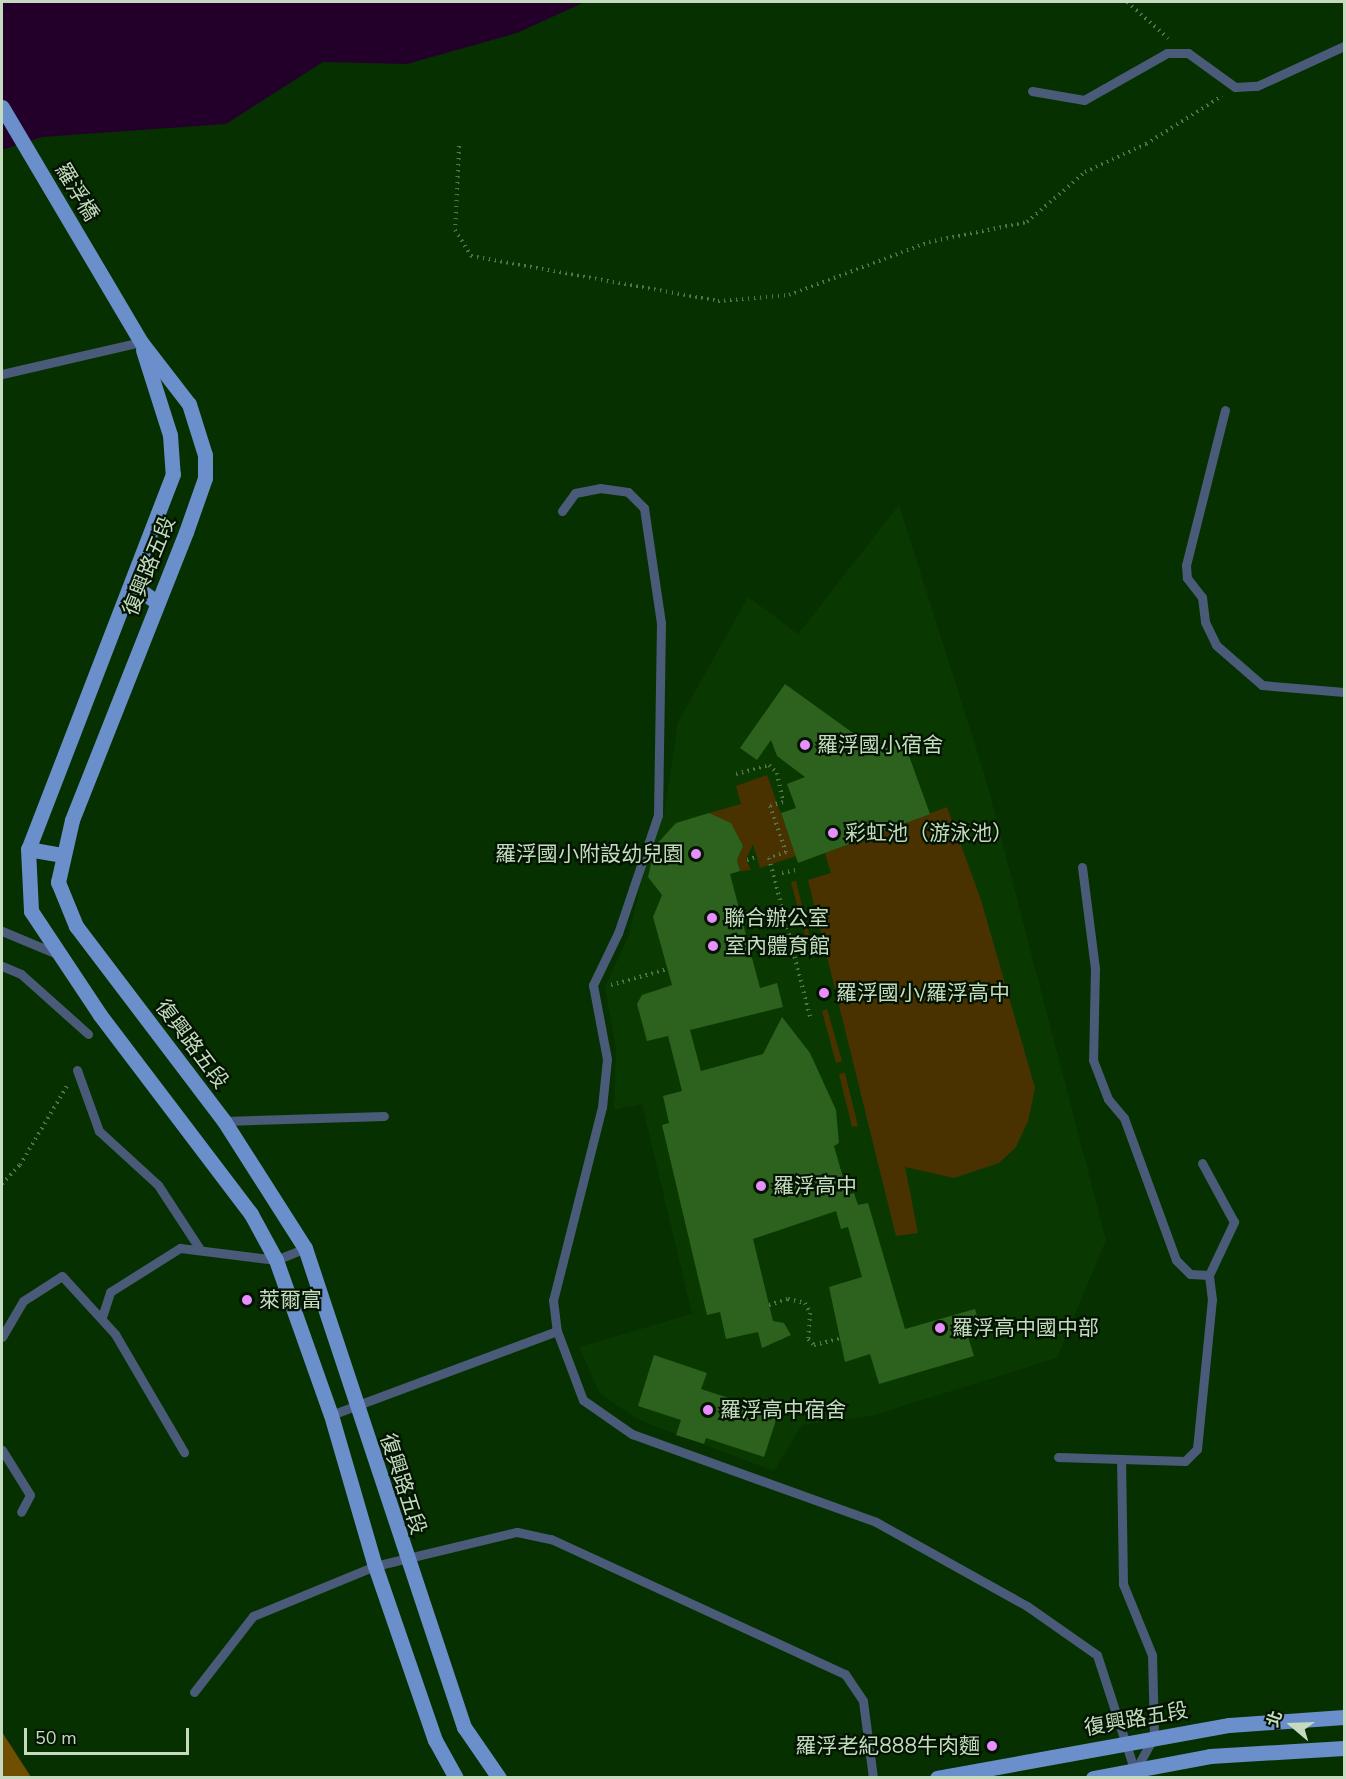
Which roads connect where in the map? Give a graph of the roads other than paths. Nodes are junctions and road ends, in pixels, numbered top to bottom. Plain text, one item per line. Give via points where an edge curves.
1 (1344, 46) edge
2 (1032, 91) dead end
3 (2, 107) edge
4 (117, 297) joint
5 (141, 342) junction
6 (2, 374) edge
7 (1225, 410) dead end
8 (562, 511) dead end
9 (131, 584) junction
10 (157, 602) junction
11 (1344, 692) edge
12 (28, 849) junction
13 (61, 855) junction
14 (1082, 867) dead end
15 (2, 931) edge
16 (57, 954) junction
17 (2, 966) edge
18 (88, 1034) dead end
19 (77, 1070) road end
20 (384, 1116) dead end
21 (224, 1121) junction
22 (1202, 1163) dead end
23 (199, 1248) junction
24 (305, 1248) junction
25 (276, 1260) junction
26 (1209, 1275) junction
27 (102, 1317) junction
28 (557, 1331) junction
29 (2, 1337) edge
30 (357, 1409) junction
31 (331, 1415) junction
32 (2, 1450) edge
33 (184, 1452) dead end
34 (1058, 1457) dead end
35 (1121, 1459) junction
36 (21, 1512) dead end
37 (407, 1562) junction
38 (375, 1566) junction
39 (194, 1692) dead end
40 (1344, 1717) edge
41 (1154, 1736) junction
42 (1122, 1742) junction
43 (1344, 1748) edge
44 (1137, 1773) edge
45 (456, 1778) edge
46 (499, 1778) edge
47 (873, 1778) edge
48 (937, 1778) edge
49 (1093, 1778) edge

1 - 2 lane via 1257,86 1235,87 1188,53 1167,53 1084,100
3 - 4 main road, 羅浮橋
4 - 5 main road, 復興路五段
5 - 6 lane
5 - 9 main road, 復興路五段 via 170,435 173,474
5 - 10 main road, 復興路五段 via 189,404 205,455 205,477
7 - 11 lane via 1186,565 1187,578 1202,597 1205,622 1216,645 1262,685
8 - 28 lane via 575,493 600,488 628,492 644,507 661,623 658,815 593,990 607,1059 585,1189 553,1300
9 - 10 main road
9 - 12 main road, 復興路五段
10 - 13 main road, 復興路五段
12 - 13 main road
12 - 16 main road, 復興路五段 via 31,910
13 - 21 main road, 復興路五段 via 58,882 76,926
14 - 26 lane via 1095,968 1093,1060 1108,1099 1124,1118 1176,1260 1190,1274
15 - 16 lane
16 - 25 main road, 復興路五段 via 251,1214
17 - 18 lane via 21,974
19 - 23 lane via 99,1131 158,1185
20 - 21 lane
21 - 24 main road, 復興路五段
22 - 26 lane via 1234,1222
23 - 25 lane
23 - 27 lane via 180,1248 110,1293
24 - 25 lane
24 - 30 main road, 復興路五段
25 - 31 main road, 復興路五段
26 - 35 lane via 1212,1300 1197,1449 1185,1461
27 - 29 lane via 62,1276 23,1301
27 - 33 lane via 163,1409 166,1427
28 - 30 lane
28 - 42 lane via 583,1400 632,1434 876,1522 1027,1606 1097,1655
30 - 31 lane
30 - 37 main road, 復興路五段
31 - 38 main road, 復興路五段
32 - 36 lane via 30,1495
34 - 35 lane
35 - 41 lane via 1123,1584 1152,1655
37 - 38 lane
37 - 46 main road, 復興路五段 via 464,1727
37 - 47 lane via 517,1532 551,1539 845,1674 863,1701
38 - 39 lane via 253,1616
38 - 45 main road, 復興路五段 via 435,1740
40 - 41 main road, 復興路五段
41 - 42 main road, 復興路五段
41 - 44 lane
42 - 44 lane
42 - 48 main road, 復興路五段
43 - 44 main road via 1210,1756
44 - 49 main road

